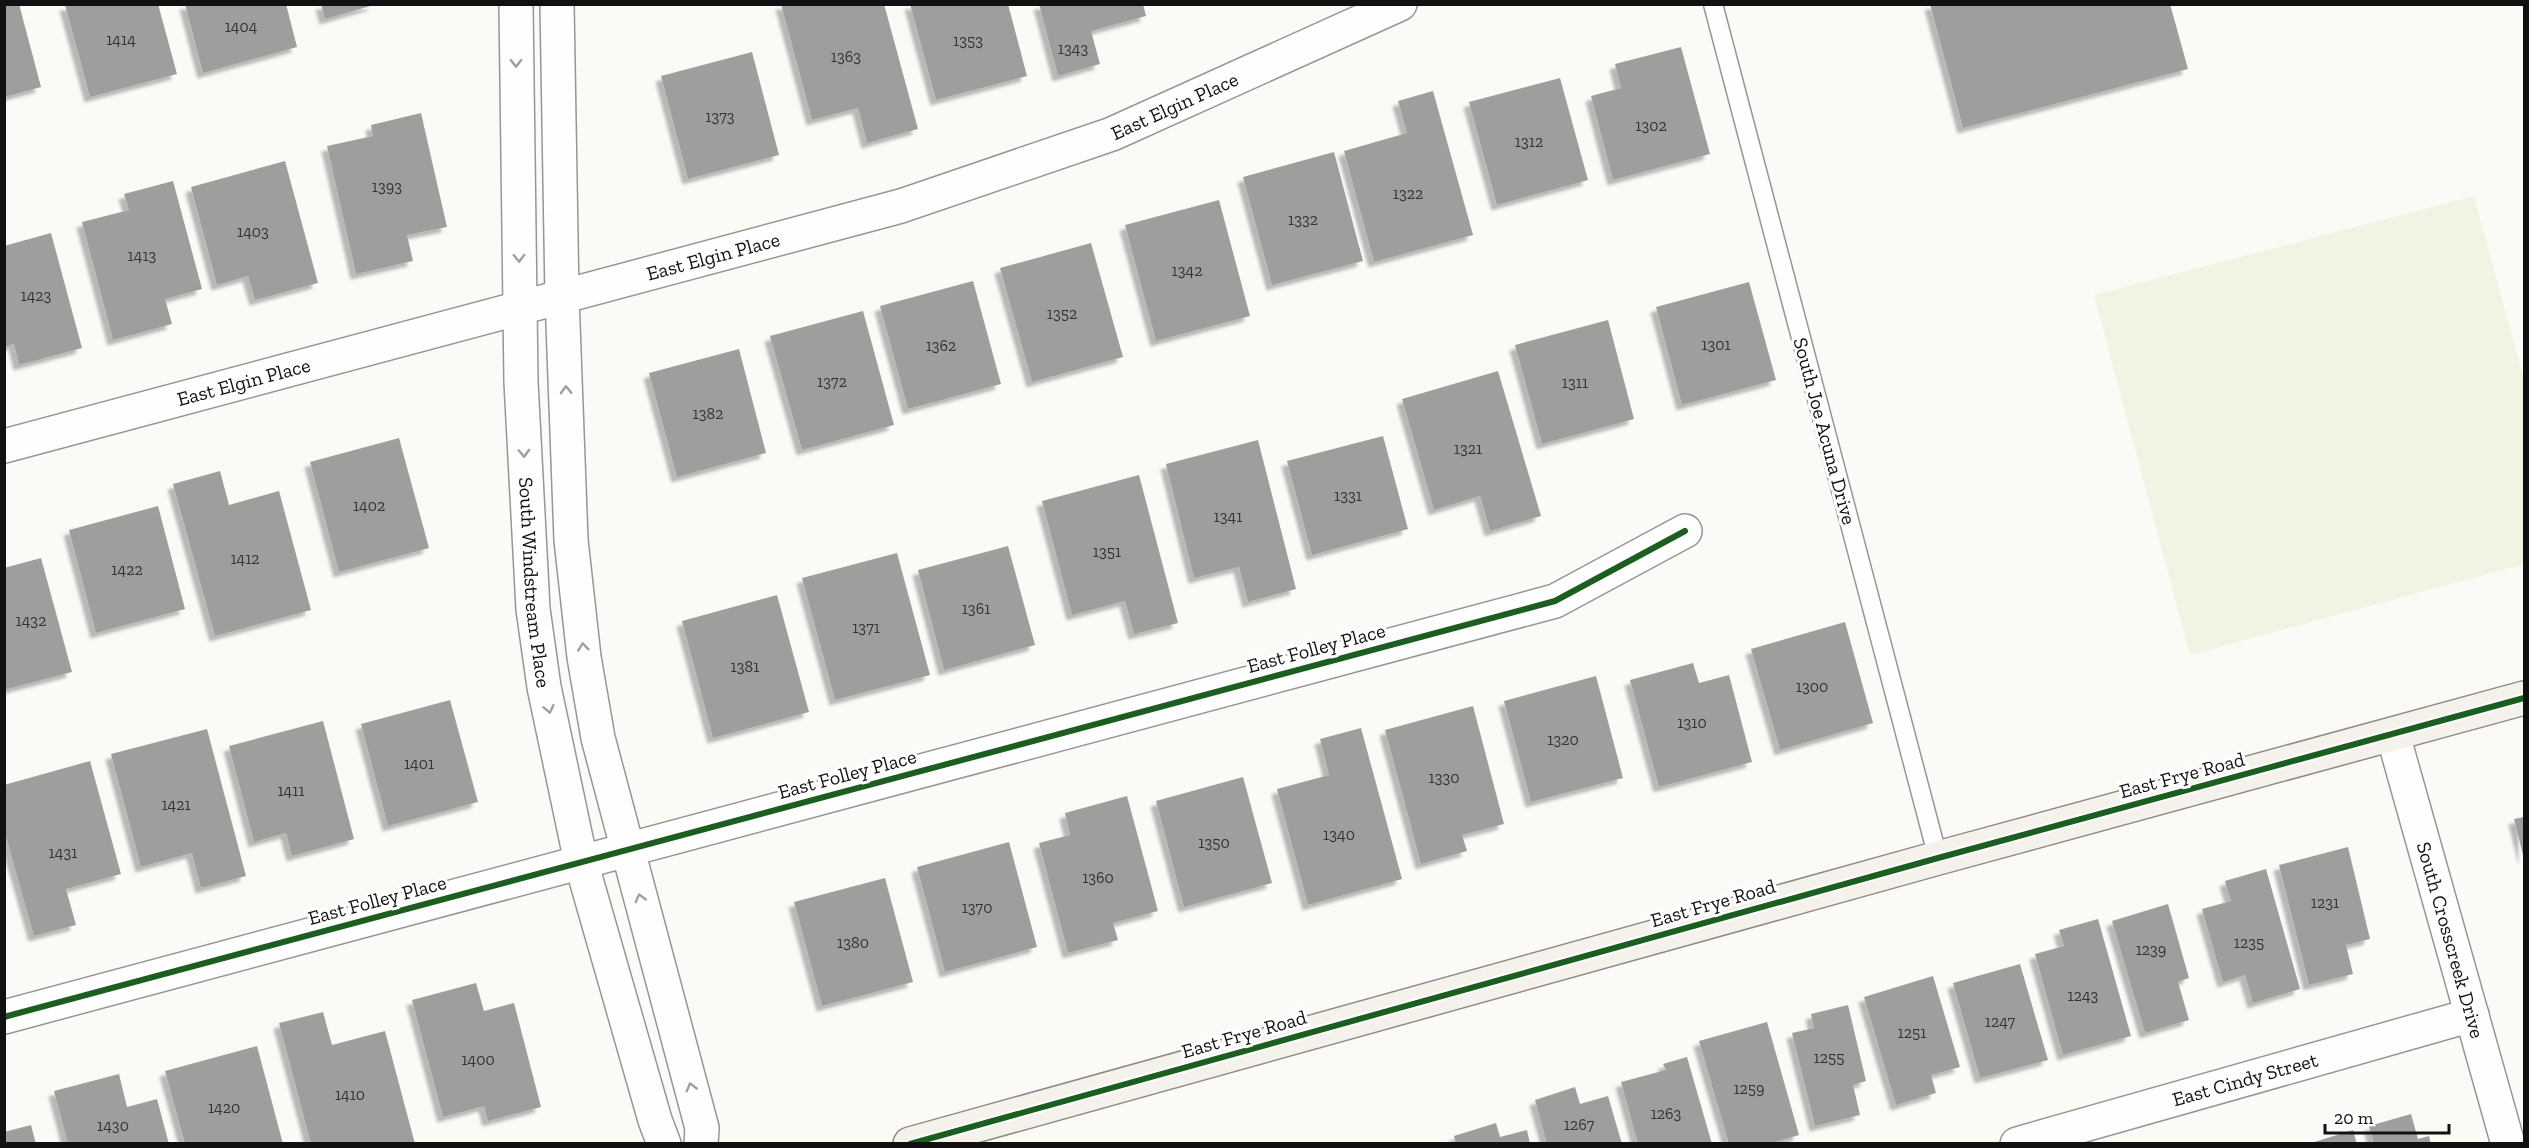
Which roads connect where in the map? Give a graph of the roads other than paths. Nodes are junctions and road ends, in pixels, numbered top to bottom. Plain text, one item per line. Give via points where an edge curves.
1 (516, 4) edge
2 (557, 4) edge
3 (1400, 4) edge
4 (1713, 4) edge
5 (562, 297) junction
6 (520, 308) junction
7 (4, 446) edge
8 (1685, 531) dead end
9 (2524, 698) edge
10 (2393, 735) junction
11 (626, 850) junction
12 (1938, 858) junction
13 (581, 862) junction
14 (2472, 1016) junction
15 (4, 1017) edge
16 (922, 1142) edge
17 (664, 1143) edge
18 (702, 1143) edge
19 (2017, 1143) edge
20 (2508, 1143) edge

1 -> 6 street, South Windstream Place
2 - 5 street, South Windstream Place
3 - 5 street, East Elgin Place via 1112,134 901,206
4 - 12 lane, South Joe Acuna Drive
5 - 6 street, East Elgin Place
11 -> 5 street, South Windstream Place via 598,738 584,657 571,540
6 - 7 street, East Elgin Place
6 -> 13 street, South Windstream Place via 526,519 533,609 544,687
8 - 11 street, East Folley Place via 1555,601
9 - 10 street, East Frye Road
10 - 12 street, East Frye Road
10 - 14 street, South Crosscreek Drive
11 - 13 street, East Folley Place
18 -> 11 street, South Windstream Place via 702,1128
12 - 16 street, East Frye Road
13 - 15 street, East Folley Place
13 - 17 street, South Windstream Place
14 - 19 street, East Cindy Street
14 - 20 street, South Crosscreek Drive

